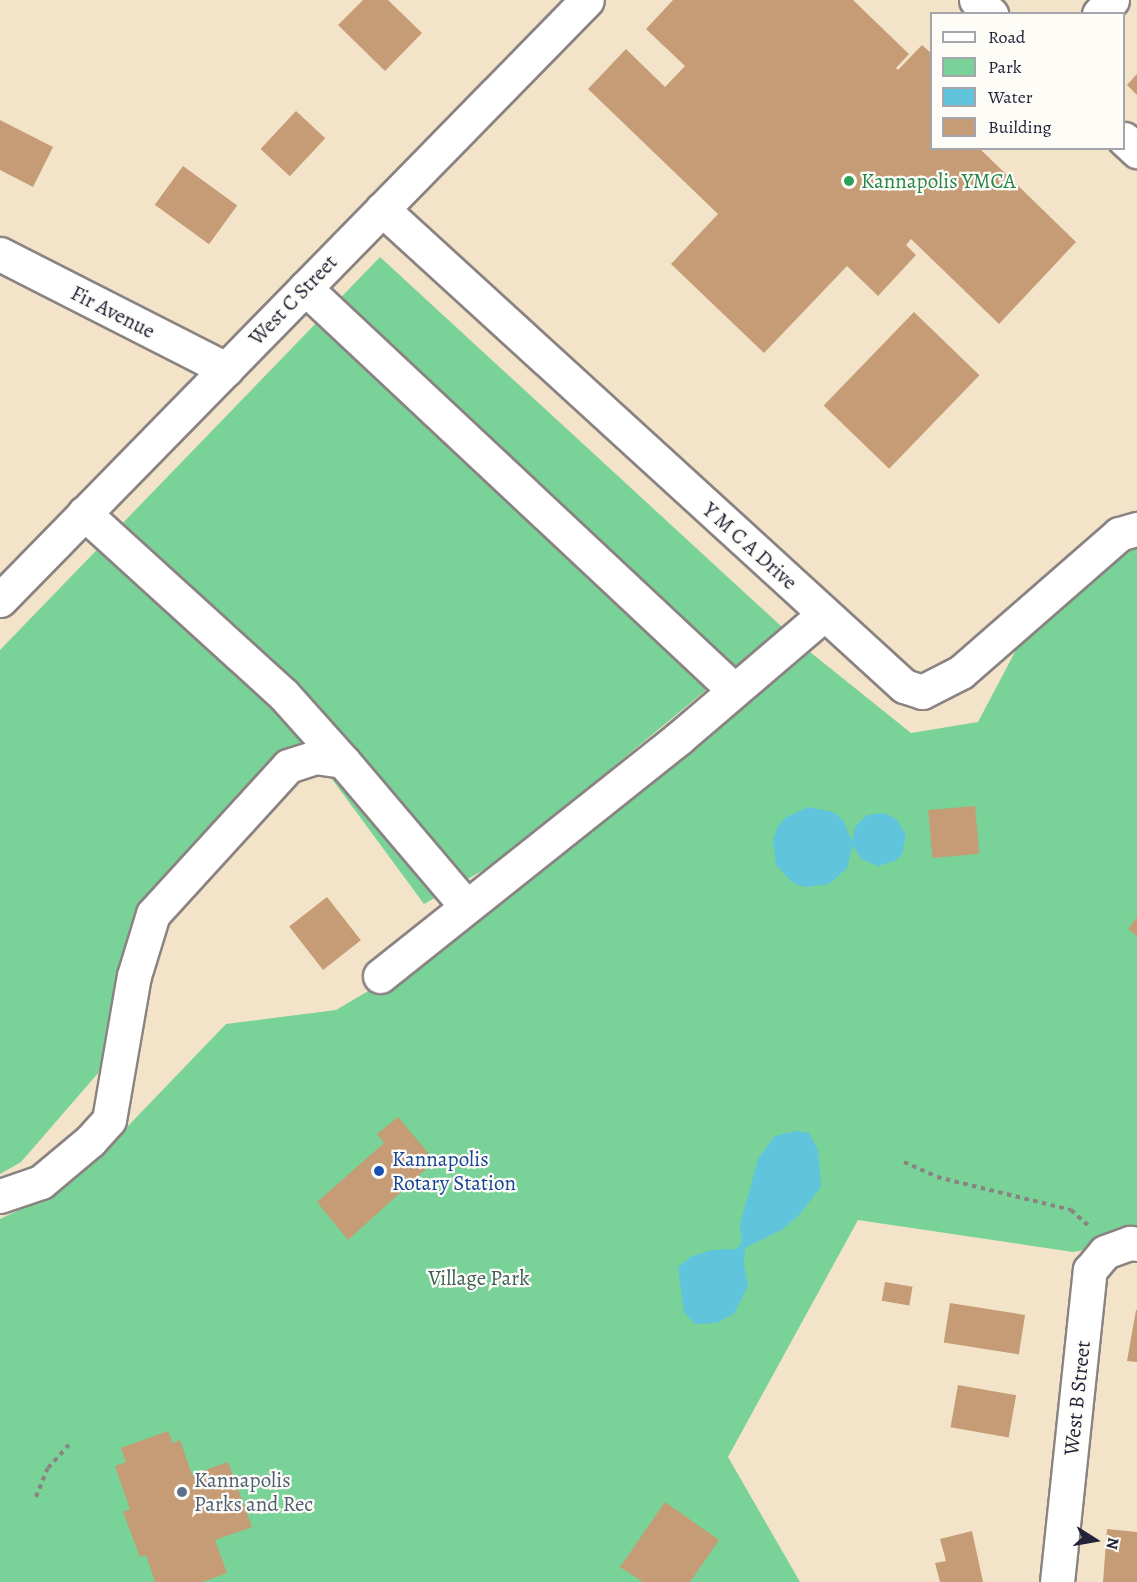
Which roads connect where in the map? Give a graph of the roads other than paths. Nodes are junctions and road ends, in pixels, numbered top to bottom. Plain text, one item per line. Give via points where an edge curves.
1 (587, 0) edge
2 (976, 0) edge
3 (1112, 0) edge
4 (989, 12) edge
5 (1101, 12) edge
6 (1125, 140) edge
7 (1137, 151) edge
8 (382, 209) junction
9 (0, 254) edge
10 (305, 288) junction
11 (226, 369) junction
12 (84, 513) junction
13 (1137, 529) edge
14 (0, 600) edge
15 (824, 614) junction
16 (734, 690) junction
17 (343, 761) junction
18 (466, 906) junction
19 (380, 976) dead end
20 (0, 1196) edge
21 (1137, 1244) edge
22 (1057, 1582) edge

1 - 8 street, West C Street
2 - 4 street
3 - 5 street
6 - 7 street
8 - 10 street, West C Street
8 - 15 street, Y M C A Drive
9 - 11 street, Fir Avenue
10 - 11 street, West C Street
10 - 16 street
11 - 12 street, West C Street
12 - 14 street, West C Street
12 - 17 street via 284,695
13 - 15 street, Y M C A Drive via 1119,534 961,672 922,692 904,686
15 - 16 street
16 - 18 street
17 - 18 street
17 - 20 street via 315,757 288,766 153,914 134,976 109,1120 41,1182
18 - 19 street
21 - 22 street, West B Street via 1105,1252 1090,1270

